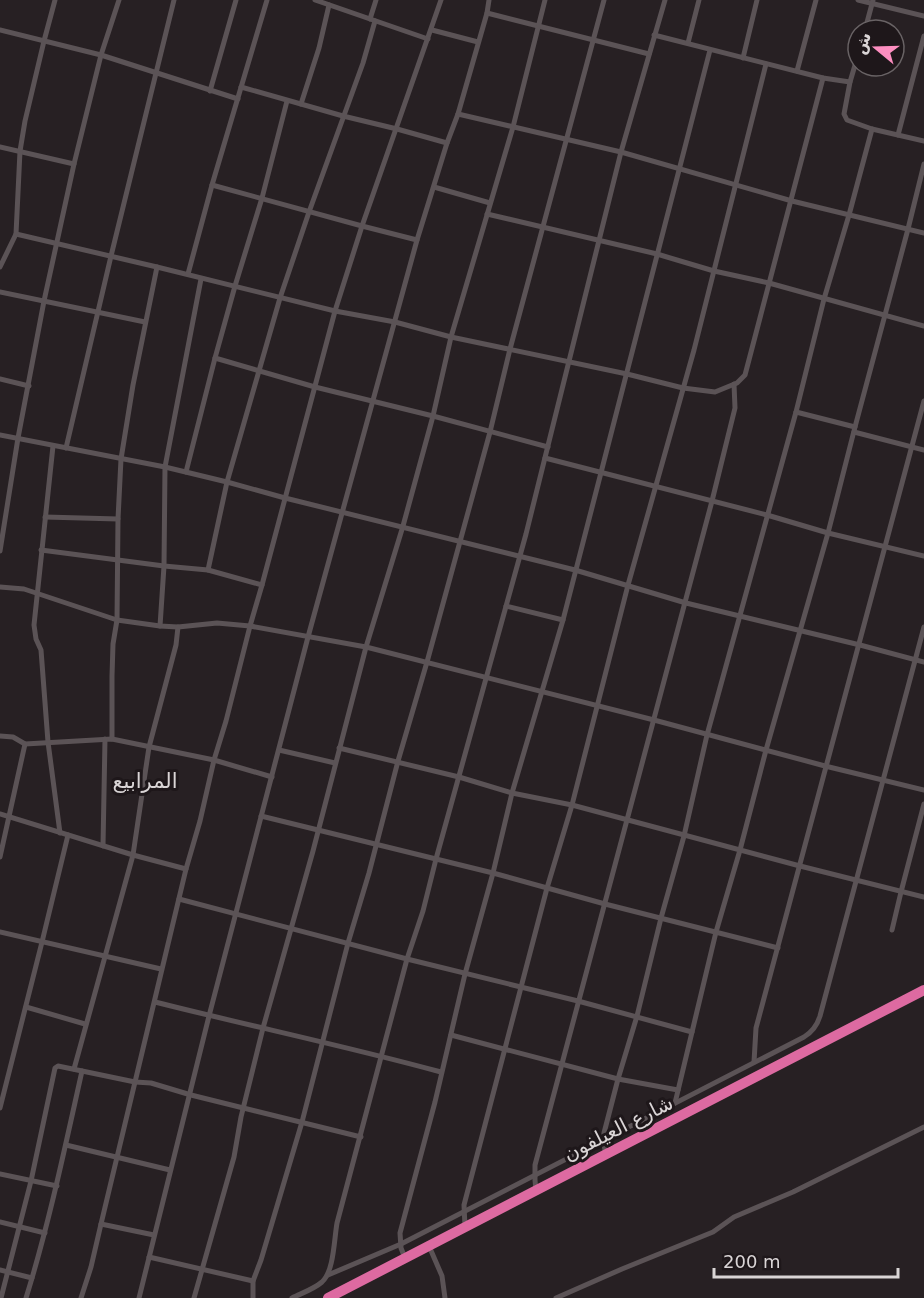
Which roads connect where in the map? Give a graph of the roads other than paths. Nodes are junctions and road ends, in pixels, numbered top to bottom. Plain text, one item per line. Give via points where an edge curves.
1 (55, 0) edge
2 (118, 0) edge
3 (174, 0) edge
4 (236, 0) edge
5 (267, 0) edge
6 (315, 0) edge
7 (376, 0) edge
8 (441, 0) edge
9 (489, 0) edge
10 (545, 0) edge
11 (604, 0) edge
12 (665, 0) edge
13 (699, 0) edge
14 (757, 0) edge
15 (816, 0) edge
16 (858, 0) edge
17 (873, 2) edge
18 (329, 5) junction
19 (487, 13) junction
20 (924, 16) edge
21 (868, 18) edge
22 (372, 20) junction
23 (538, 26) junction
24 (0, 30) edge
25 (432, 30) junction
26 (654, 35) junction
27 (924, 36) edge
28 (428, 39) junction
29 (593, 39) junction
30 (44, 41) junction
31 (478, 42) junction
32 (688, 43) junction
33 (710, 50) junction
34 (649, 54) junction
35 (101, 55) junction
36 (743, 58) junction
37 (766, 64) junction
38 (797, 71) junction
39 (156, 73) junction
40 (823, 78) junction
41 (851, 78) edge
42 (850, 82) junction
43 (241, 87) junction
44 (210, 91) junction
45 (238, 99) junction
46 (287, 101) junction
47 (301, 104) junction
48 (458, 114) junction
49 (343, 116) junction
50 (513, 127) junction
51 (397, 129) junction
52 (872, 129) junction
53 (898, 135) junction
54 (567, 139) junction
55 (924, 141) edge
56 (447, 144) junction
57 (0, 147) edge
58 (20, 151) junction
59 (621, 152) junction
60 (74, 164) junction
61 (924, 164) edge
62 (679, 170) junction
63 (735, 184) junction
64 (212, 185) junction
65 (434, 188) junction
66 (262, 198) junction
67 (792, 201) junction
68 (490, 203) junction
69 (309, 212) junction
70 (488, 214) junction
71 (849, 215) junction
72 (362, 226) junction
73 (543, 228) junction
74 (909, 228) junction
75 (924, 233) edge
76 (16, 234) junction
77 (417, 240) junction
78 (600, 241) junction
79 (57, 245) junction
80 (657, 254) junction
81 (111, 256) junction
82 (0, 265) edge
83 (157, 267) junction
84 (714, 271) junction
85 (188, 274) junction
86 (201, 279) junction
87 (769, 283) junction
88 (235, 286) junction
89 (0, 292) edge
90 (280, 298) junction
91 (824, 299) junction
92 (44, 301) junction
93 (335, 311) junction
94 (98, 313) junction
95 (886, 315) junction
96 (145, 322) junction
97 (395, 322) junction
98 (924, 326) edge
99 (452, 337) junction
100 (510, 349) junction
101 (215, 358) junction
102 (570, 362) junction
103 (259, 371) junction
104 (627, 374) junction
105 (0, 379) edge
106 (734, 384) junction
107 (29, 386) junction
108 (315, 387) junction
109 (683, 388) junction
110 (373, 400) junction
111 (924, 401) edge
112 (796, 412) junction
113 (433, 416) junction
114 (854, 430) junction
115 (490, 432) junction
116 (0, 435) edge
117 (18, 438) junction
118 (53, 446) junction
119 (548, 447) junction
120 (912, 447) junction
121 (66, 448) junction
122 (924, 450) edge
123 (545, 458) junction
124 (121, 459) junction
125 (165, 467) junction
126 (186, 472) junction
127 (601, 473) junction
128 (227, 482) junction
129 (656, 487) junction
130 (285, 498) junction
131 (712, 501) junction
132 (343, 512) junction
133 (767, 515) junction
134 (45, 517) junction
135 (118, 519) junction
136 (403, 526) junction
137 (828, 532) junction
138 (460, 540) junction
139 (886, 546) junction
140 (0, 550) edge
141 (41, 550) junction
142 (924, 556) edge
143 (519, 557) junction
144 (117, 560) junction
145 (164, 566) junction
146 (208, 570) junction
147 (575, 570) junction
148 (262, 585) junction
149 (628, 585) junction
150 (0, 587) edge
151 (37, 594) junction
152 (686, 603) junction
153 (506, 606) junction
154 (740, 615) junction
155 (117, 620) junction
156 (562, 620) junction
157 (250, 626) junction
158 (160, 627) junction
159 (178, 627) junction
160 (924, 627) edge
161 (800, 630) junction
162 (308, 637) junction
163 (860, 645) junction
164 (366, 647) junction
165 (915, 660) junction
166 (427, 662) junction
167 (924, 662) edge
168 (486, 677) junction
169 (541, 692) junction
170 (597, 706) junction
171 (654, 720) junction
172 (707, 735) junction
173 (0, 736) edge
174 (108, 739) junction
175 (48, 742) junction
176 (25, 744) junction
177 (149, 747) junction
178 (339, 748) junction
179 (279, 750) junction
180 (766, 750) junction
181 (214, 760) junction
182 (398, 761) junction
183 (335, 764) junction
184 (825, 766) junction
185 (272, 777) junction
186 (459, 777) junction
187 (883, 780) junction
188 (924, 790) edge
189 (512, 793) junction
190 (924, 804) edge
191 (572, 805) junction
192 (0, 814) edge
193 (261, 816) junction
194 (9, 817) junction
195 (627, 820) junction
196 (318, 830) junction
197 (60, 833) junction
198 (68, 835) junction
199 (684, 836) junction
200 (376, 845) junction
201 (103, 846) junction
202 (740, 850) junction
203 (133, 855) junction
204 (0, 857) edge
205 (436, 859) junction
206 (800, 866) junction
207 (186, 869) junction
208 (493, 873) junction
209 (856, 880) junction
210 (548, 888) junction
211 (901, 892) junction
212 (924, 897) edge
213 (178, 899) junction
214 (605, 904) junction
215 (237, 915) junction
216 (661, 918) junction
217 (291, 929) junction
218 (892, 930) dead end
219 (0, 932) edge
220 (716, 932) junction
221 (42, 942) junction
222 (348, 943) junction
223 (778, 948) junction
224 (105, 956) junction
225 (407, 959) junction
226 (161, 969) junction
227 (465, 974) junction
228 (522, 987) junction
229 (924, 990) edge
230 (578, 1001) junction
231 (155, 1002) junction
232 (26, 1007) junction
233 (209, 1016) junction
234 (637, 1016) junction
235 (85, 1024) junction
236 (263, 1028) junction
237 (692, 1032) junction
238 (451, 1035) junction
239 (322, 1042) junction
240 (506, 1049) junction
241 (382, 1056) junction
242 (754, 1062) junction
243 (562, 1065) junction
244 (0, 1069) edge
245 (74, 1069) junction
246 (9, 1071) junction
247 (82, 1071) junction
248 (441, 1072) junction
249 (618, 1079) junction
250 (135, 1082) junction
251 (678, 1090) junction
252 (191, 1095) junction
253 (675, 1103) junction
254 (0, 1108) edge
255 (243, 1108) junction
256 (302, 1122) junction
257 (924, 1127) edge
258 (361, 1137) junction
259 (603, 1140) junction
260 (66, 1145) junction
261 (606, 1155) junction
262 (117, 1157) junction
263 (170, 1170) junction
264 (0, 1174) edge
265 (535, 1176) junction
266 (31, 1181) junction
267 (57, 1186) junction
268 (536, 1191) junction
269 (463, 1212) junction
270 (0, 1222) edge
271 (101, 1224) junction
272 (19, 1226) junction
273 (465, 1227) junction
274 (45, 1233) junction
275 (154, 1235) junction
276 (401, 1244) junction
277 (429, 1246) junction
278 (149, 1257) junction
279 (405, 1258) junction
280 (202, 1268) junction
281 (0, 1270) edge
282 (7, 1272) junction
283 (328, 1275) junction
284 (32, 1278) junction
285 (253, 1281) junction
286 (1, 1298) edge
287 (26, 1298) edge
288 (81, 1298) edge
289 (139, 1298) edge
290 (194, 1298) edge
291 (253, 1298) edge
292 (292, 1298) edge
293 (328, 1298) edge
294 (445, 1298) edge
295 (556, 1298) edge

1 - 30 street
2 - 35 street
3 - 39 street
4 - 44 street
5 - 43 street
6 - 18 street
7 - 22 street
8 - 25 street
9 - 19 street
10 - 23 street
11 - 29 street
12 - 26 street
13 - 32 street
14 - 36 street
15 - 38 street
16 - 17 street
17 - 20 street
17 - 21 street
18 - 22 street
18 - 47 street
19 - 23 street
19 - 31 street
22 - 28 street
22 - 49 street via 363,63
23 - 29 street
23 - 50 street
24 - 30 street
25 - 28 street
25 - 31 street
26 - 32 street
26 - 34 street
27 - 53 street
28 - 51 street
29 - 34 street
29 - 54 street
30 - 35 street
30 - 58 street
31 - 48 street
32 - 33 street
33 - 36 street
33 - 62 street
34 - 59 street
35 - 39 street
35 - 60 street
36 - 37 street
37 - 38 street
37 - 63 street
38 - 40 street
39 - 44 street
39 - 81 street
40 - 42 street
40 - 67 street
41 - 42 street
42 - 52 street via 845,117
43 - 45 street
43 - 46 street
44 - 45 street
45 - 64 street
46 - 47 street
46 - 66 street
47 - 49 street
48 - 50 street
48 - 56 street
49 - 51 street
49 - 69 street
50 - 54 street
50 - 68 street
51 - 56 street
51 - 72 street
52 - 53 street
52 - 71 street
53 - 55 street
54 - 59 street
54 - 73 street
56 - 65 street
57 - 58 street
58 - 60 street
58 - 76 street
59 - 62 street
59 - 78 street
60 - 79 street
61 - 74 street
62 - 63 street
62 - 80 street
63 - 67 street
63 - 84 street
64 - 66 street
64 - 85 street
65 - 68 street
65 - 77 street
66 - 69 street
66 - 88 street
67 - 71 street
67 - 87 street
68 - 70 street
69 - 72 street
69 - 90 street
70 - 73 street
70 - 99 street
71 - 74 street
71 - 91 street
72 - 77 street
72 - 93 street
73 - 78 street
73 - 100 street
74 - 75 street
74 - 95 street
76 - 79 street
76 - 82 street
77 - 97 street
78 - 80 street
78 - 102 street
79 - 81 street
79 - 92 street
80 - 84 street
80 - 104 street
81 - 83 street
81 - 94 street
83 - 85 street
83 - 96 street
84 - 87 street
84 - 109 street
85 - 86 street
86 - 88 street
86 - 125 street
87 - 91 street
87 - 106 street via 746,375
88 - 90 street
88 - 101 street
89 - 92 street
90 - 93 street
90 - 103 street
91 - 95 street
91 - 112 street
92 - 94 street
92 - 107 street
93 - 97 street
93 - 108 street
94 - 96 street
94 - 121 street
95 - 98 street
95 - 114 street
96 - 124 street
97 - 99 street
97 - 110 street
99 - 100 street
99 - 113 street
100 - 102 street
100 - 115 street
101 - 103 street
101 - 126 street
102 - 104 street
102 - 119 street
103 - 108 street
103 - 128 street
104 - 109 street
104 - 127 street
105 - 107 street
106 - 109 street via 715,392
106 - 131 street via 735,408
107 - 117 street
108 - 110 street
108 - 130 street
109 - 129 street
110 - 113 street
110 - 132 street
111 - 120 street
112 - 114 street
112 - 133 street
113 - 115 street
113 - 136 street
114 - 120 street
114 - 137 street
115 - 119 street
115 - 138 street
116 - 117 street
117 - 118 street
117 - 140 street
118 - 121 street
118 - 134 street
119 - 123 street
120 - 122 street
120 - 139 street
121 - 124 street
123 - 127 street
123 - 143 street
124 - 125 street
124 - 135 street
125 - 126 street
125 - 145 street
126 - 128 street
127 - 129 street
127 - 147 street
128 - 130 street
128 - 146 street
129 - 131 street
129 - 149 street
130 - 132 street
130 - 148 street
131 - 133 street
131 - 152 street
132 - 136 street
132 - 162 street
133 - 137 street
133 - 154 street
134 - 135 street
134 - 141 street
135 - 144 street
136 - 138 street
136 - 164 street
137 - 139 street
137 - 161 street
138 - 143 street
138 - 166 street
139 - 142 street
139 - 163 street
141 - 144 street
141 - 151 street
143 - 147 street
143 - 153 street
144 - 145 street
144 - 155 street
145 - 146 street
145 - 158 street
146 - 148 street
147 - 149 street
147 - 156 street
148 - 157 street
149 - 152 street
149 - 170 street
150 - 151 street
151 - 155 street
151 - 175 street via 34,625 41,650
152 - 154 street
152 - 171 street
153 - 156 street
153 - 168 street
154 - 161 street
154 - 172 street
155 - 158 street
155 - 174 street
156 - 169 street
157 - 159 street via 217,623
157 - 162 street
157 - 181 street
158 - 159 street
159 - 177 street
160 - 165 street
161 - 163 street
161 - 180 street
162 - 164 street
162 - 179 street
163 - 165 street
163 - 184 street
164 - 166 street
164 - 178 street
165 - 167 street
165 - 187 street
166 - 168 street
166 - 182 street
168 - 169 street
168 - 186 street
169 - 170 street
169 - 189 street
170 - 171 street
170 - 191 street
171 - 172 street
171 - 195 street
172 - 180 street
172 - 199 street
173 - 176 street via 13,737
174 - 175 street
174 - 177 street
174 - 201 street
175 - 176 street
175 - 197 street
176 - 194 street
177 - 181 street
177 - 203 street
178 - 182 street
178 - 183 street
179 - 183 street
179 - 185 street
180 - 184 street
180 - 202 street
181 - 185 street
181 - 207 street
182 - 186 street
182 - 200 street
183 - 196 street
184 - 187 street
184 - 206 street
185 - 193 street
186 - 189 street
186 - 205 street
187 - 188 street
187 - 209 street
189 - 191 street
189 - 208 street
190 - 211 street
191 - 195 street
191 - 210 street
192 - 194 street
193 - 196 street
193 - 215 street
194 - 197 street
194 - 204 street
195 - 199 street
195 - 214 street
196 - 200 street
196 - 217 street
197 - 198 street
198 - 201 street
198 - 221 street
199 - 202 street
199 - 216 street
200 - 205 street
200 - 222 street
201 - 203 street
202 - 206 street
202 - 220 street
203 - 207 street
203 - 224 street
205 - 208 street
205 - 225 street
206 - 209 street
206 - 223 street
207 - 213 street
208 - 210 street
208 - 227 street
209 - 211 street
209 - 242 street via 817,1024 808,1034
210 - 214 street
210 - 228 street
211 - 212 street
211 - 218 street
213 - 215 street
213 - 226 street
214 - 216 street
214 - 230 street
215 - 217 street
215 - 233 street
216 - 220 street
216 - 234 street
217 - 222 street
217 - 236 street
219 - 221 street
220 - 223 street
220 - 237 street
221 - 224 street
221 - 232 street
222 - 225 street
222 - 239 street
223 - 242 street via 756,1028
224 - 226 street
224 - 235 street
225 - 227 street
225 - 241 street
226 - 231 street
227 - 228 street
227 - 238 street
228 - 230 street
228 - 240 street
229 - 261 highway, شارع العيلفون
230 - 234 street
230 - 243 street
231 - 233 street
231 - 250 street
232 - 235 street
232 - 246 street
233 - 236 street
233 - 252 street
234 - 237 street
234 - 249 street
235 - 245 street
236 - 239 street
236 - 255 street
237 - 251 street
238 - 240 street
238 - 248 street
239 - 241 street
239 - 256 street
240 - 243 street
240 - 269 street
241 - 248 street
241 - 258 street
242 - 253 street
243 - 249 street
243 - 265 street
244 - 246 street
245 - 247 street
245 - 266 street via 55,1068
246 - 254 street
247 - 250 street
247 - 260 street
248 - 276 street via 400,1233
249 - 251 street
249 - 259 street
250 - 252 street
250 - 262 street
251 - 253 street
252 - 255 street
252 - 263 street
253 - 259 street
255 - 256 street
255 - 280 street via 234,1156
256 - 258 street
256 - 285 street
257 - 295 street via 734,1217 713,1232
258 - 283 street via 337,1223
259 - 261 street
259 - 265 street
260 - 262 street
260 - 267 street
261 - 268 highway, شارع العيلفون
262 - 263 street
262 - 271 street
263 - 275 street
264 - 266 street
265 - 268 street
265 - 269 street
266 - 267 street
266 - 272 street
267 - 274 street
268 - 273 highway, شارع العيلفون
269 - 273 street
269 - 276 street
270 - 272 street
271 - 275 street
271 - 288 street
272 - 274 street
272 - 282 street
273 - 277 highway, شارع العيلفون
274 - 284 street
275 - 278 street
276 - 279 street
276 - 283 street
277 - 279 highway, شارع العيلفون
277 - 294 street via 442,1276
278 - 280 street
278 - 289 street
279 - 293 highway, شارع العيلفون
280 - 285 street
280 - 290 street
281 - 282 street
282 - 284 street
282 - 286 street
283 - 292 street via 317,1286
284 - 287 street
285 - 291 street

